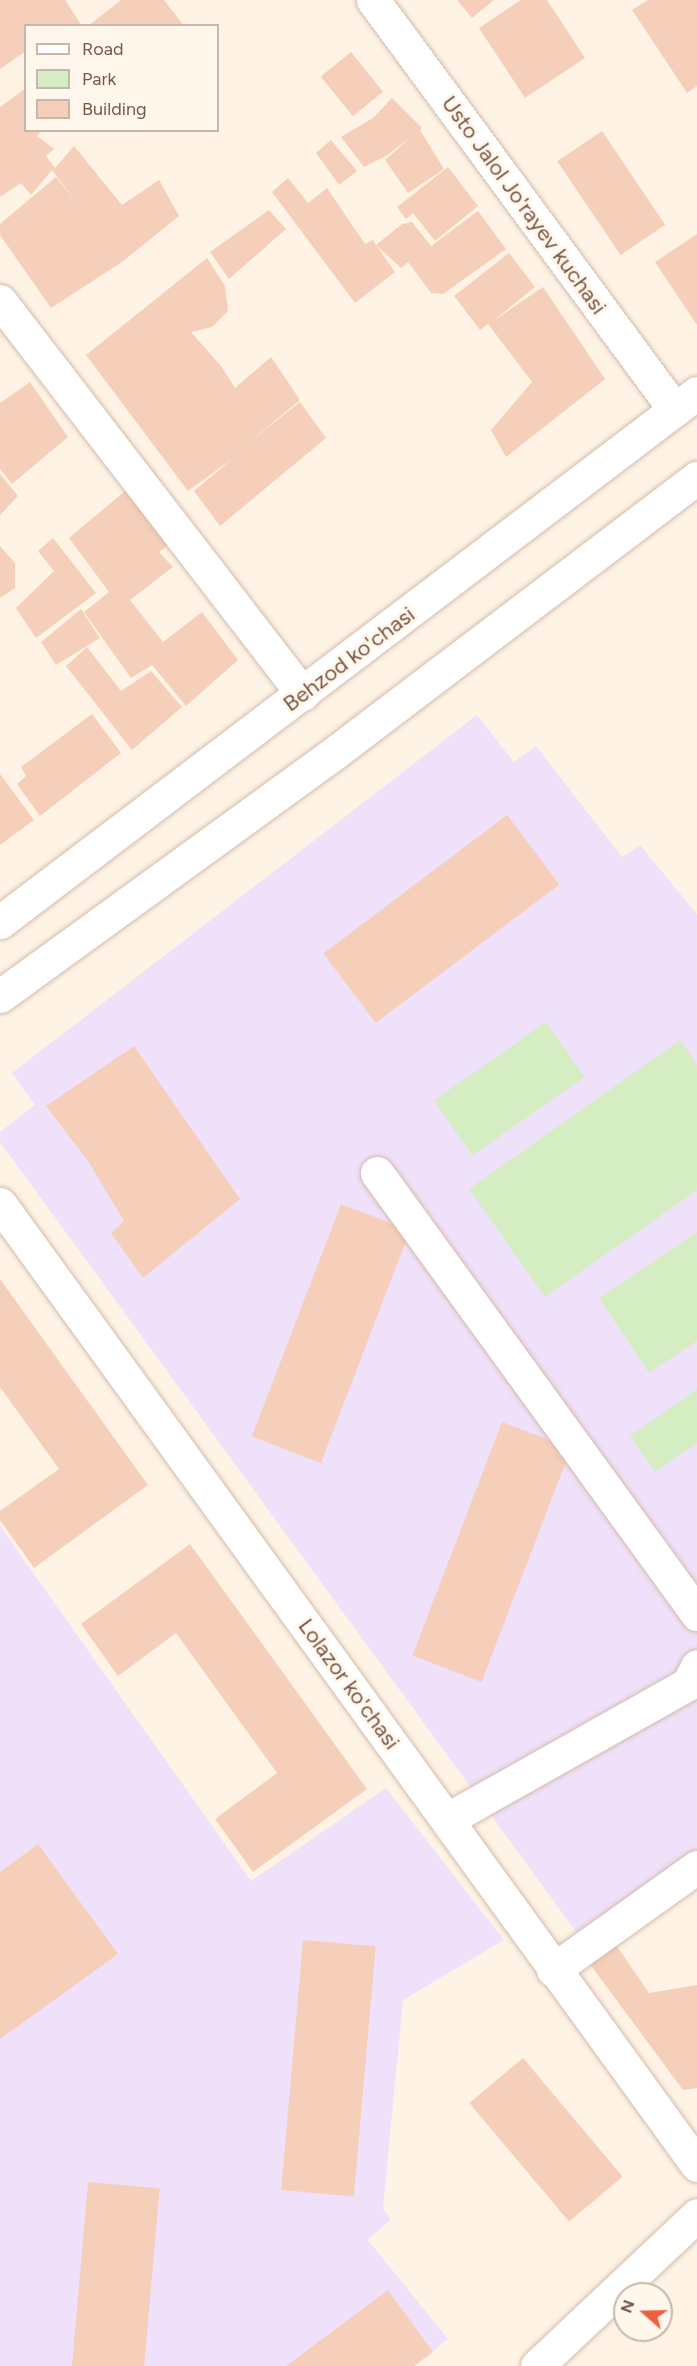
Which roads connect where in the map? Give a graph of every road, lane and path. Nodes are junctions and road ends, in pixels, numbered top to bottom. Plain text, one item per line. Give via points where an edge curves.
1 (373, 0) edge
2 (0, 301) edge
3 (686, 401) edge
4 (697, 478) edge
5 (303, 694) junction
6 (0, 922) edge
7 (0, 996) edge
8 (377, 1173) dead end
9 (0, 1204) edge
10 (697, 1614) edge
11 (697, 1666) edge
12 (448, 1819) junction
13 (697, 1867) edge
14 (553, 1970) junction
15 (697, 2165) edge
16 (697, 2215) edge
17 (537, 2366) edge

1 - 3 street, Usto Jalol Jo'rayev kuchasi
2 - 5 street
3 - 5 street, Behzod ko'chasi
4 - 7 street via 337,751
5 - 6 street, Behzod ko'chasi
8 - 10 street
9 - 12 street, Lolazor ko'chasi
11 - 12 street via 688,1684
12 - 14 street, Lolazor ko'chasi
13 - 14 street
14 - 15 street, Lolazor ko'chasi
16 - 17 street

